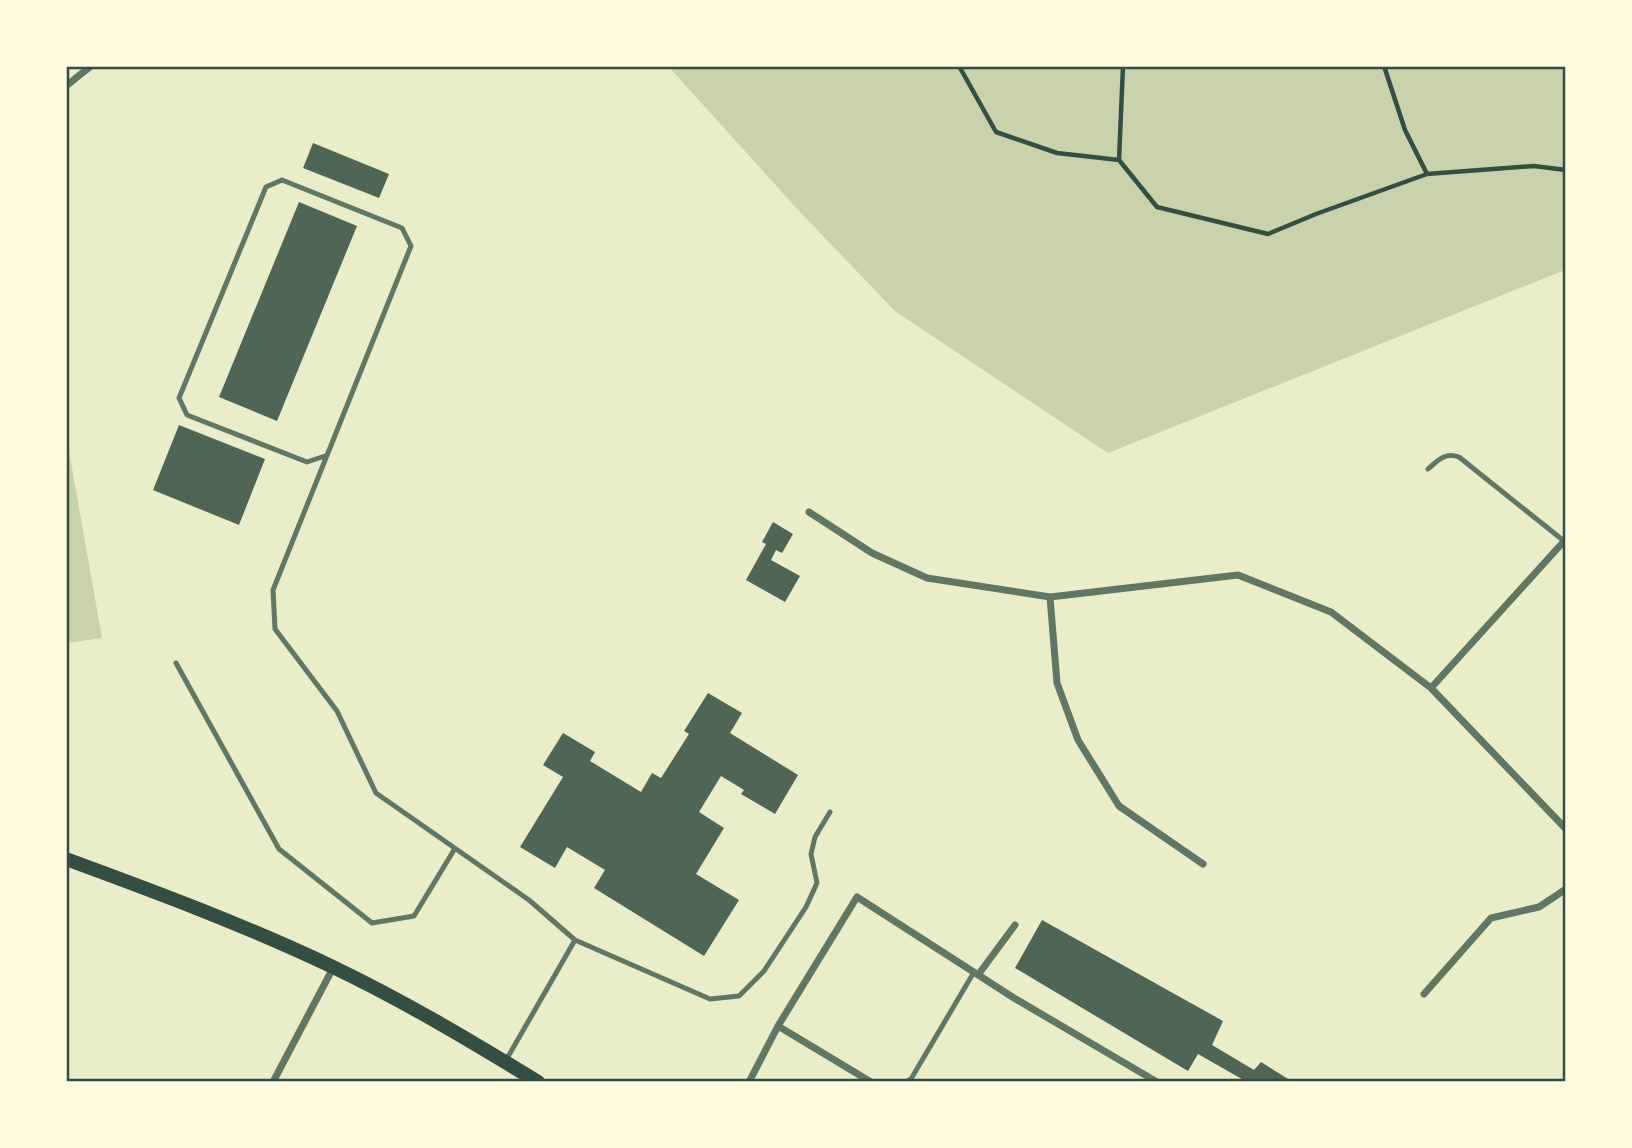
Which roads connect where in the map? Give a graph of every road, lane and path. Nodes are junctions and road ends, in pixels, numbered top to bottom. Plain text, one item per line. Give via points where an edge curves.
1 (91, 66) edge
2 (959, 66) edge
3 (1123, 66) edge
4 (1384, 66) edge
5 (66, 86) edge
6 (1119, 160) junction
7 (1566, 170) edge
8 (1427, 174) junction
9 (325, 456) junction
10 (1428, 469) dead end
11 (809, 512) dead end
12 (1565, 540) edge
13 (1050, 597) junction
14 (176, 663) dead end
15 (1432, 688) junction
16 (830, 812) dead end
17 (1566, 829) edge
18 (454, 850) junction
19 (66, 859) edge
20 (1203, 864) dead end
21 (1566, 889) edge
22 (1015, 925) dead end
23 (575, 940) junction
24 (333, 967) junction
25 (976, 974) junction
26 (1424, 994) dead end
27 (778, 1026) junction
28 (505, 1062) junction
29 (273, 1082) edge
30 (538, 1082) edge
31 (748, 1082) edge
32 (871, 1082) edge
33 (905, 1082) edge
34 (1157, 1082) edge

1 - 5 street
2 - 6 path via 996,132 1057,153
3 - 6 path
4 - 8 path via 1405,130
6 - 8 path via 1157,207 1268,234
7 - 8 path via 1534,166
9 - 9 lane via 307,462 187,415 180,398 266,187 282,180 402,228 411,246
9 - 18 lane via 273,590 275,629 337,711 376,793
10 - 12 lane via 1442,457 1459,457
11 - 13 street via 872,553 927,578
12 - 15 street
13 - 15 street via 1238,575 1331,611
13 - 20 street via 1057,683 1078,740 1119,806
14 - 18 lane via 279,849 372,923 414,916
15 - 17 street
16 - 23 lane via 815,837 811,854 817,883 806,907 764,971 739,996 710,999
18 - 23 lane via 528,900
19 - 24 main road via 196,907
21 - 26 street via 1539,907 1491,918
22 - 25 street
23 - 28 lane
24 - 28 main road
24 - 29 street
25 - 27 street via 857,897
25 - 33 lane
25 - 34 street
27 - 31 street
27 - 32 street
28 - 30 main road

